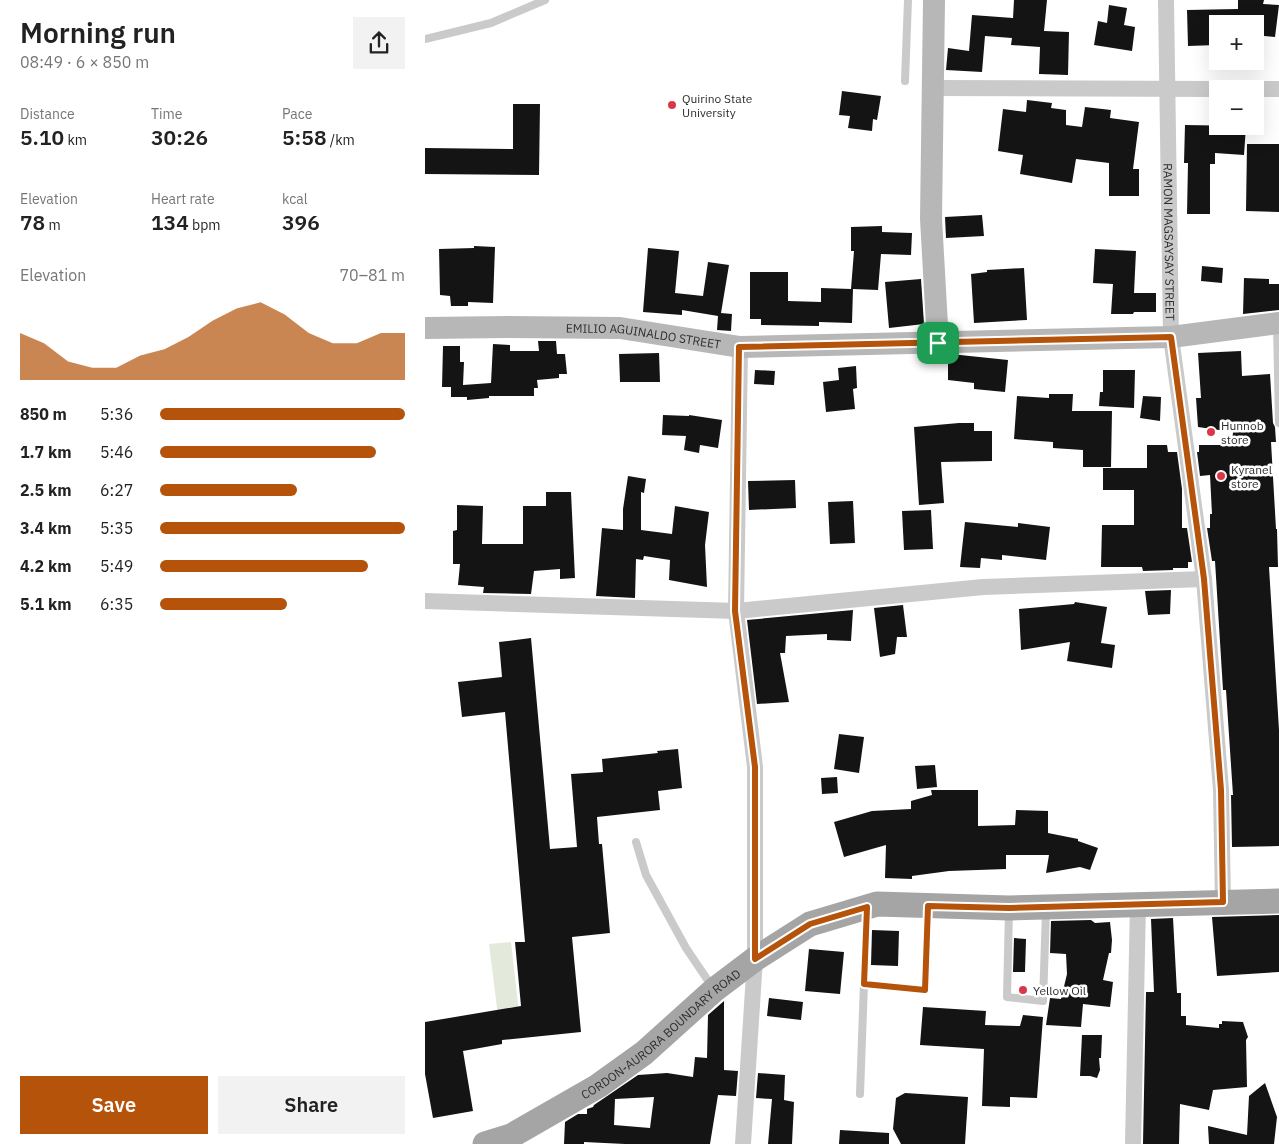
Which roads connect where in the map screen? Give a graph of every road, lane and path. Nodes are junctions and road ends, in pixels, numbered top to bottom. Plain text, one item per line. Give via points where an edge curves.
1 (545, 0) edge
2 (908, 0) edge
3 (934, 0) edge
4 (1166, 0) edge
5 (425, 39) edge
6 (905, 81) dead end
7 (933, 88) junction
8 (1209, 89) edge
9 (1264, 89) edge
10 (1279, 89) edge
11 (1166, 90) junction
12 (1278, 323) edge
13 (425, 328) edge
14 (1171, 337) junction
15 (938, 343) junction
16 (739, 347) junction
17 (1279, 423) edge
18 (1204, 579) junction
19 (425, 601) edge
20 (735, 611) junction
21 (636, 842) dead end
22 (1279, 901) edge
23 (1223, 902) junction
24 (1138, 903) junction
25 (928, 906) junction
26 (867, 907) junction
27 (1046, 907) junction
28 (1009, 908) junction
29 (755, 959) junction
30 (864, 984) junction
31 (714, 990) junction
32 (860, 1094) dead end
33 (485, 1144) edge
34 (743, 1144) edge
35 (1133, 1144) edge

1 - 5 lane via 491,23
2 - 6 lane
3 - 7 street
4 - 11 street, RAMON MAGSAYSAY STREET
7 - 11 street
7 - 15 street via 931,219
8 - 11 street
9 - 10 street
11 - 14 street, RAMON MAGSAYSAY STREET
12 - 14 street, EMILIO AGUINALDO STREET
12 - 17 lane
13 - 16 street, EMILIO AGUINALDO STREET via 620,328
14 - 15 street, EMILIO AGUINALDO STREET
14 - 18 street, RAMON MAGSAYSAY STREET
15 - 16 street, EMILIO AGUINALDO STREET
16 - 20 street
18 - 20 street via 983,587
18 - 23 street, RAMON MAGSAYSAY STREET via 1221,790
19 - 20 street
20 - 29 street via 755,767
21 - 31 lane via 646,875 686,948
22 - 23 main road, CORDON-AURORA BOUNDARY ROAD
23 - 24 main road, CORDON-AURORA BOUNDARY ROAD
24 - 27 main road, CORDON-AURORA BOUNDARY ROAD
24 - 35 street
25 - 26 main road, CORDON-AURORA BOUNDARY ROAD via 877,904
25 - 28 main road, CORDON-AURORA BOUNDARY ROAD
25 - 30 lane via 925,990
26 - 29 main road, CORDON-AURORA BOUNDARY ROAD via 810,924
26 - 30 lane
27 - 28 main road, CORDON-AURORA BOUNDARY ROAD
27 - 28 lane via 1043,1001 1007,996
29 - 31 main road, CORDON-AURORA BOUNDARY ROAD
29 - 34 street
30 - 32 lane
31 - 33 main road, CORDON-AURORA BOUNDARY ROAD via 644,1053 598,1086 511,1136

